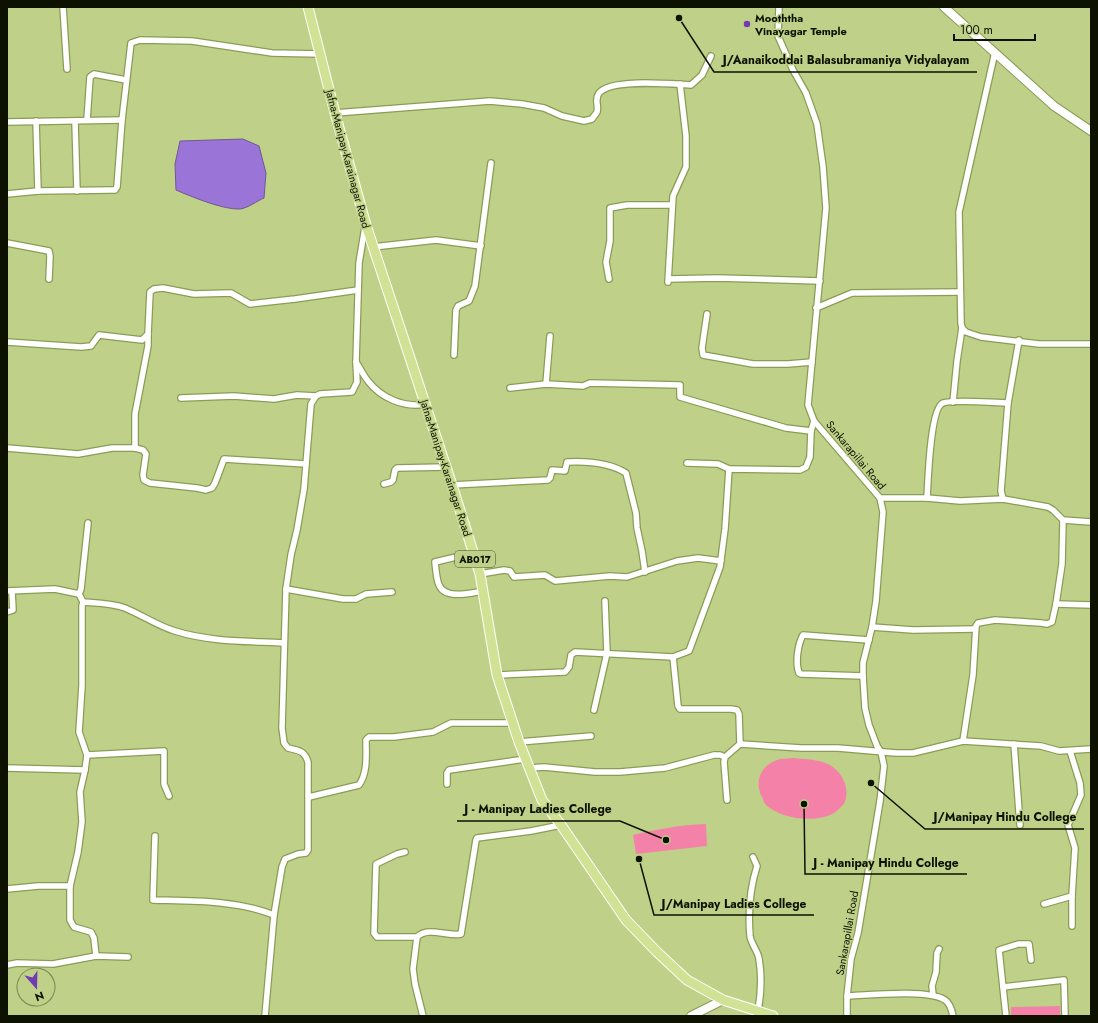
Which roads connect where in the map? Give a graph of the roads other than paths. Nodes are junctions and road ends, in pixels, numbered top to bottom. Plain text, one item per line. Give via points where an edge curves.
1 (63, 7) edge
2 (308, 7) edge
3 (779, 7) edge
4 (944, 7) edge
5 (994, 52) junction
6 (320, 54) junction
7 (711, 56) dead end
8 (67, 69) dead end
9 (126, 80) junction
10 (680, 84) junction
11 (335, 113) junction
12 (87, 120) junction
13 (122, 120) junction
14 (75, 121) junction
15 (7, 122) edge
16 (36, 122) junction
17 (1091, 131) edge
18 (491, 163) dead end
19 (38, 191) junction
20 (76, 191) junction
21 (7, 194) edge
22 (672, 205) junction
23 (366, 225) junction
24 (7, 243) edge
25 (481, 246) junction
26 (373, 247) junction
27 (609, 279) dead end
28 (49, 280) dead end
29 (820, 281) junction
30 (358, 290) junction
31 (960, 292) junction
32 (816, 308) junction
33 (707, 314) dead end
34 (962, 328) junction
35 (148, 334) junction
36 (550, 336) dead end
37 (1019, 340) junction
38 (7, 342) edge
39 (1091, 344) edge
40 (454, 355) dead end
41 (356, 362) junction
42 (812, 362) junction
43 (546, 384) junction
44 (510, 388) dead end
45 (316, 396) junction
46 (181, 398) dead end
47 (953, 402) junction
48 (1008, 403) junction
49 (426, 404) junction
50 (814, 420) junction
51 (811, 431) junction
52 (7, 448) edge
53 (135, 448) junction
54 (687, 463) dead end
55 (306, 464) junction
56 (446, 467) junction
57 (729, 468) junction
58 (384, 484) dead end
59 (452, 485) junction
60 (880, 498) junction
61 (927, 498) junction
62 (1003, 500) junction
63 (1063, 520) junction
64 (1091, 522) edge
65 (88, 523) dead end
66 (473, 553) junction
67 (720, 561) junction
68 (645, 572) junction
69 (480, 574) junction
70 (286, 589) junction
71 (483, 591) junction
72 (10, 592) edge
73 (392, 592) dead end
74 (80, 594) junction
75 (605, 601) dead end
76 (83, 602) junction
77 (1056, 604) junction
78 (1091, 605) edge
79 (7, 612) edge
80 (872, 627) junction
81 (976, 629) junction
82 (869, 640) junction
83 (284, 643) junction
84 (607, 653) junction
85 (673, 657) junction
86 (497, 675) junction
87 (863, 676) junction
88 (594, 710) dead end
89 (513, 724) junction
90 (592, 736) dead end
91 (963, 741) junction
92 (519, 742) junction
93 (740, 744) junction
94 (1014, 744) junction
95 (1091, 749) edge
96 (1070, 751) junction
97 (881, 752) junction
98 (87, 755) junction
99 (725, 757) junction
100 (527, 764) junction
101 (7, 768) edge
102 (85, 770) junction
103 (447, 784) dead end
104 (170, 796) dead end
105 (308, 797) junction
106 (727, 800) dead end
107 (561, 825) junction
108 (1020, 825) dead end
109 (155, 836) dead end
110 (406, 852) dead end
111 (753, 857) dead end
112 (70, 886) junction
113 (7, 889) edge
114 (1072, 896) junction
115 (1044, 904) dead end
116 (274, 915) junction
117 (1072, 926) dead end
118 (417, 937) junction
119 (939, 949) dead end
120 (96, 956) junction
121 (128, 957) dead end
122 (1031, 960) dead end
123 (7, 965) edge
124 (1003, 987) junction
125 (934, 995) junction
126 (847, 996) junction
127 (724, 1000) junction
128 (758, 1011) junction
129 (265, 1016) edge
130 (423, 1016) edge
131 (691, 1016) edge
132 (772, 1016) edge
133 (847, 1016) edge
134 (952, 1016) edge
135 (1006, 1016) edge
136 (1065, 1016) edge

1 - 8 street
2 - 6 main road, Jafna-Manipay-Karainagar Road / AB017
3 - 29 street, Sankarapillai Road via 778,36 806,94 817,124 826,208
4 - 5 main road
5 - 17 main road via 1054,106
5 - 31 street via 959,212
6 - 9 street via 272,53 192,41 140,40 131,43
6 - 11 main road, Jafna-Manipay-Karainagar Road / AB017
7 - 10 street via 702,75 691,85
9 - 12 street via 94,74 90,77
9 - 13 street
10 - 11 street via 625,83 606,89 599,93 596,99 597,112 592,119 584,121 562,116 544,108 490,101
10 - 22 street via 686,136 686,167 673,196
11 - 23 main road, Jafna-Manipay-Karainagar Road / AB017
12 - 13 street
12 - 14 street
13 - 20 street via 117,187 115,190
14 - 16 street
14 - 20 street
15 - 16 street
16 - 19 street
18 - 25 street
19 - 20 street
19 - 21 street
22 - 27 street via 627,205 610,208 610,241 606,262
22 - 29 street via 669,281 718,278
23 - 26 main road, Jafna-Manipay-Karainagar Road / AB017
23 - 30 street via 359,263
24 - 28 street via 48,251
25 - 26 street via 436,240
25 - 40 street via 475,286 469,301 458,306 456,310
26 - 49 main road, Jafna-Manipay-Karainagar Road / AB017
29 - 32 street, Sankarapillai Road
30 - 35 street via 250,304 231,293 194,294 162,288 150,292
30 - 41 street
31 - 32 street via 852,293
31 - 34 street
32 - 42 street, Sankarapillai Road
33 - 42 street via 703,355 753,364
34 - 37 street via 981,337
34 - 47 street
35 - 38 street via 142,340 99,335 91,346 81,347
35 - 53 street via 135,414
36 - 43 street
37 - 39 street via 1039,344
37 - 48 street
41 - 45 street via 357,382 352,392
41 - 49 street via 368,381 381,394 404,404
42 - 50 street, Sankarapillai Road via 808,405
43 - 44 street
43 - 51 street via 680,385 680,397 786,428
45 - 46 street via 297,395 274,399 234,396
45 - 55 street via 311,404
47 - 48 street
47 - 61 street via 938,407 936,414 930,448
48 - 62 street via 1001,491
49 - 56 main road, Jafna-Manipay-Karainagar Road / AB017
50 - 51 street
50 - 60 street, Sankarapillai Road
51 - 57 street via 810,457 806,467 800,470
52 - 53 street via 78,454 112,448
53 - 55 street via 143,450 146,454 144,480 150,483 206,490 216,483 224,459
54 - 57 street via 718,464
55 - 70 street
56 - 58 street via 397,468 392,482
56 - 59 main road, Jafna-Manipay-Karainagar Road / AB017
57 - 67 street
59 - 66 main road, Jafna-Manipay-Karainagar Road / AB017
59 - 68 street via 548,480 552,470 565,471 567,462 582,461 619,469 626,473 636,513
60 - 61 street
60 - 80 street, Sankarapillai Road via 883,512
61 - 62 street via 960,501
62 - 63 street via 1048,507
63 - 64 street
63 - 77 street via 1062,564
65 - 74 street
66 - 69 main road, Jafna-Manipay-Karainagar Road / AB017
66 - 71 street via 435,562 438,584 443,591 449,593
67 - 68 street via 698,558 677,561
67 - 85 street via 689,651
68 - 69 street via 627,577 555,581 545,575 514,577 510,571 504,570
69 - 71 main road, Jafna-Manipay-Karainagar Road / AB017
70 - 73 street via 343,599
70 - 83 street
71 - 86 main road, Jafna-Manipay-Karainagar Road / AB017
72 - 74 street via 55,589
72 - 79 street via 13,610
74 - 76 street
75 - 84 street
76 - 83 street via 124,608 173,631 197,637
76 - 98 street via 79,732
77 - 78 street
77 - 81 street via 1054,618 1050,624 995,620 978,623
80 - 81 street via 913,630
80 - 82 street, Sankarapillai Road
81 - 91 street via 973,675
82 - 87 street, Sankarapillai Road via 863,663
82 - 87 street via 803,635 798,654 798,668 801,674
83 - 105 street via 284,743 288,748 305,754 308,762
84 - 85 street
84 - 86 street via 575,652 571,655 569,667 565,672
84 - 88 street
85 - 93 street via 680,709 737,710
86 - 89 main road, Jafna-Manipay-Karainagar Road / AB017
87 - 97 street, Sankarapillai Road via 869,725
89 - 92 main road, Jafna-Manipay-Karainagar Road / AB017
89 - 105 street via 451,723 433,732 369,737 366,740 364,778 359,785
90 - 92 street
91 - 94 street
91 - 97 street via 913,753
92 - 100 main road, Jafna-Manipay-Karainagar Road / AB017
93 - 97 street
93 - 99 street
94 - 96 street
94 - 108 street
95 - 96 street
96 - 114 street via 1080,782 1081,795 1068,825 1075,848
97 - 126 street, Sankarapillai Road via 884,766 880,801 858,933 851,959
98 - 102 street
98 - 104 street via 164,751 164,784
99 - 100 street via 714,755 665,768 620,772 595,772
99 - 106 street
100 - 103 street via 449,770
100 - 107 main road, Jafna-Manipay-Karainagar Road / AB017 via 542,800
101 - 102 street
102 - 112 street via 80,792 82,822
105 - 116 street via 308,850 306,853 285,859
107 - 118 street via 478,838 461,934 454,936 430,932
107 - 127 main road, Jafna-Manipay-Karainagar Road / AB017 via 626,920 686,980
109 - 116 street via 153,900 205,901 260,910
110 - 118 street via 376,864 374,934 378,937
111 - 128 street via 757,866 750,903 750,938 759,958 761,991
112 - 113 street
112 - 120 street via 70,920 74,927 91,932
114 - 115 street
114 - 117 street
116 - 129 street
118 - 130 street via 415,984
119 - 125 street via 932,986
120 - 121 street
120 - 123 street via 53,964
122 - 124 street via 1029,944 1018,944 999,950
124 - 135 street
124 - 136 street via 1064,980
125 - 126 street
125 - 134 street via 947,1000
126 - 133 street, Sankarapillai Road
127 - 128 main road, Jafna-Manipay-Karainagar Road / AB017
127 - 131 main road
128 - 132 main road, Jafna-Manipay-Karainagar Road / AB017

